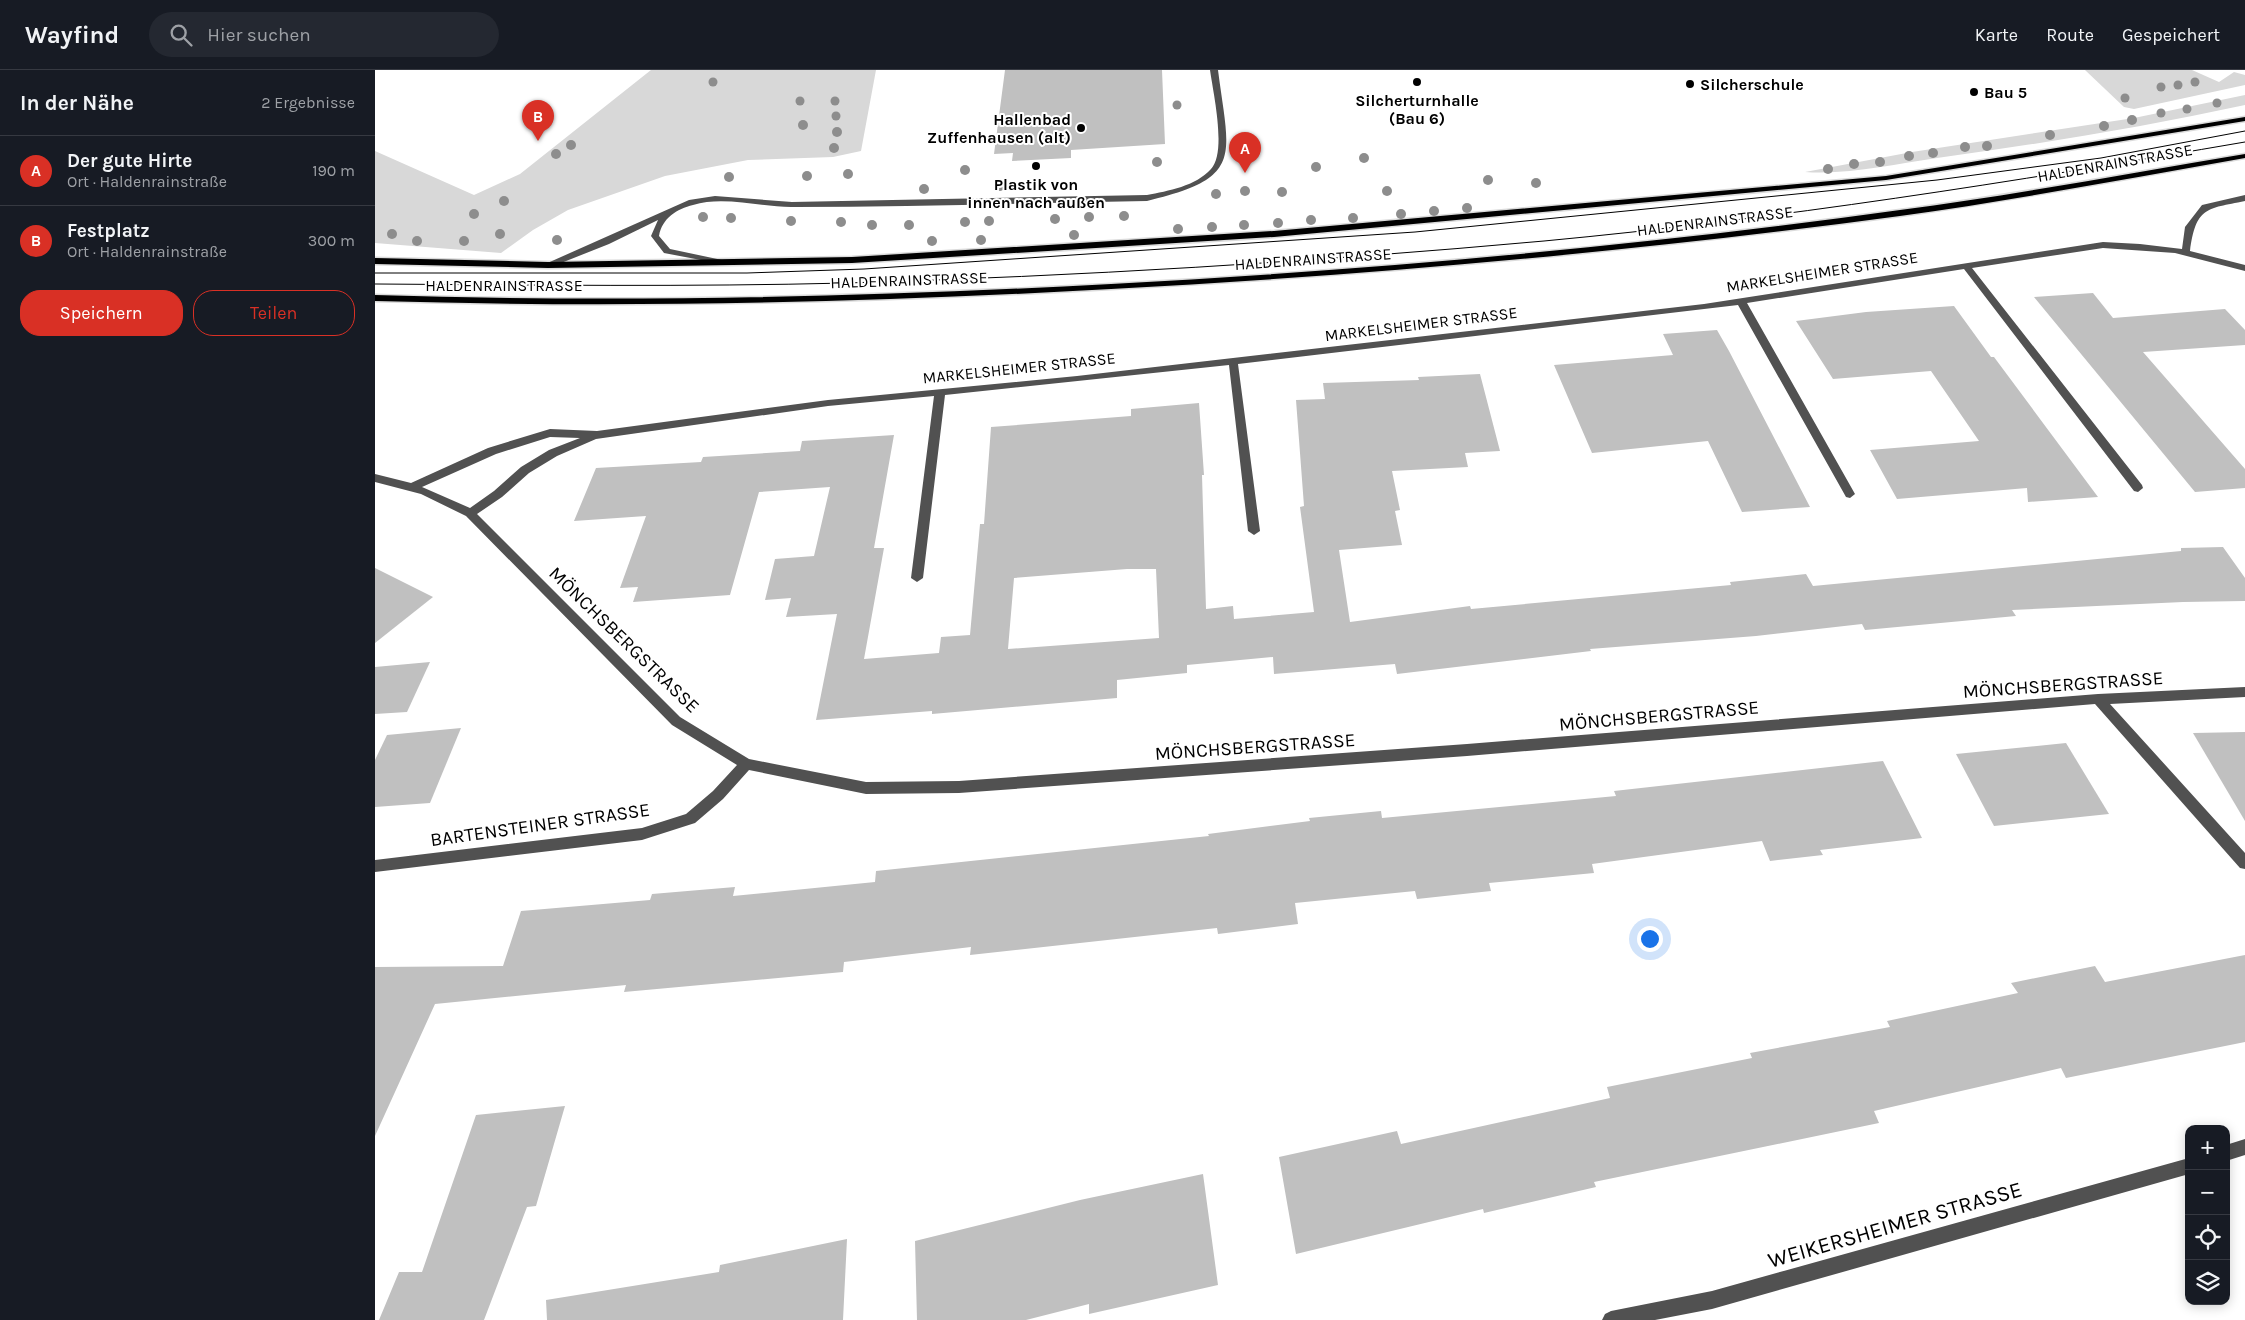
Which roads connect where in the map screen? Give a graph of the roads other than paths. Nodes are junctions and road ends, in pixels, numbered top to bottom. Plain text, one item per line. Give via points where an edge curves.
1 (1214, 70) edge
2 (2245, 119) edge
3 (2245, 156) edge
4 (2245, 198) edge
5 (668, 212) junction
6 (2186, 251) junction
7 (375, 261) edge
8 (719, 262) junction
9 (548, 265) junction
10 (1965, 265) junction
11 (2245, 268) edge
12 (375, 298) edge
13 (1741, 301) junction
14 (1233, 361) junction
15 (940, 392) junction
16 (597, 435) junction
17 (375, 478) edge
18 (414, 486) junction
19 (2138, 488) dead end
20 (1850, 494) dead end
21 (470, 513) junction
22 (1254, 531) dead end
23 (917, 578) dead end
24 (2245, 692) edge
25 (2098, 699) junction
26 (746, 764) junction
27 (2245, 863) edge
28 (375, 866) edge
29 (2245, 1147) edge
30 (2230, 1152) edge
31 (2185, 1167) edge
32 (1611, 1320) edge

1 - 5 street via 1220,162 1207,176 1175,192 1147,198 802,205 715,199 692,202
2 - 8 main road, HALDENRAINSTRASSE via 1885,178 1708,196 1119,245 852,260
3 - 12 main road, HALDENRAINSTRASSE via 1903,213 1530,257 1289,277 849,298
4 - 6 street via 2205,207 2189,227
5 - 8 street via 655,236 667,251
5 - 9 street
6 - 10 street, MARKELSHEIMER STRASSE via 2143,245 2103,245
6 - 11 street, MARKELSHEIMER STRASSE
7 - 9 main road, HALDENRAINSTRASSE
8 - 9 main road, HALDENRAINSTRASSE
10 - 13 street, MARKELSHEIMER STRASSE
10 - 19 street
13 - 14 street, MARKELSHEIMER STRASSE
13 - 20 street
14 - 15 street, MARKELSHEIMER STRASSE
14 - 22 street
15 - 16 street, MARKELSHEIMER STRASSE via 828,403
15 - 23 street
16 - 18 street, MARKELSHEIMER STRASSE via 550,433 492,451
16 - 21 street, MARKELSHEIMER STRASSE via 553,453 525,470
17 - 18 street, MÖNCHSBERGSTRASSE
18 - 21 street, MÖNCHSBERGSTRASSE via 443,497
21 - 26 street, MÖNCHSBERGSTRASSE via 676,721
24 - 25 street, MÖNCHSBERGSTRASSE
25 - 26 street, MÖNCHSBERGSTRASSE via 1487,749 959,787 866,788
25 - 27 street
26 - 28 street, BARTENSTEINER STRASSE via 690,819 642,834
29 - 30 street
31 - 32 street, WEIKERSHEIMER STRASSE via 1711,1300

